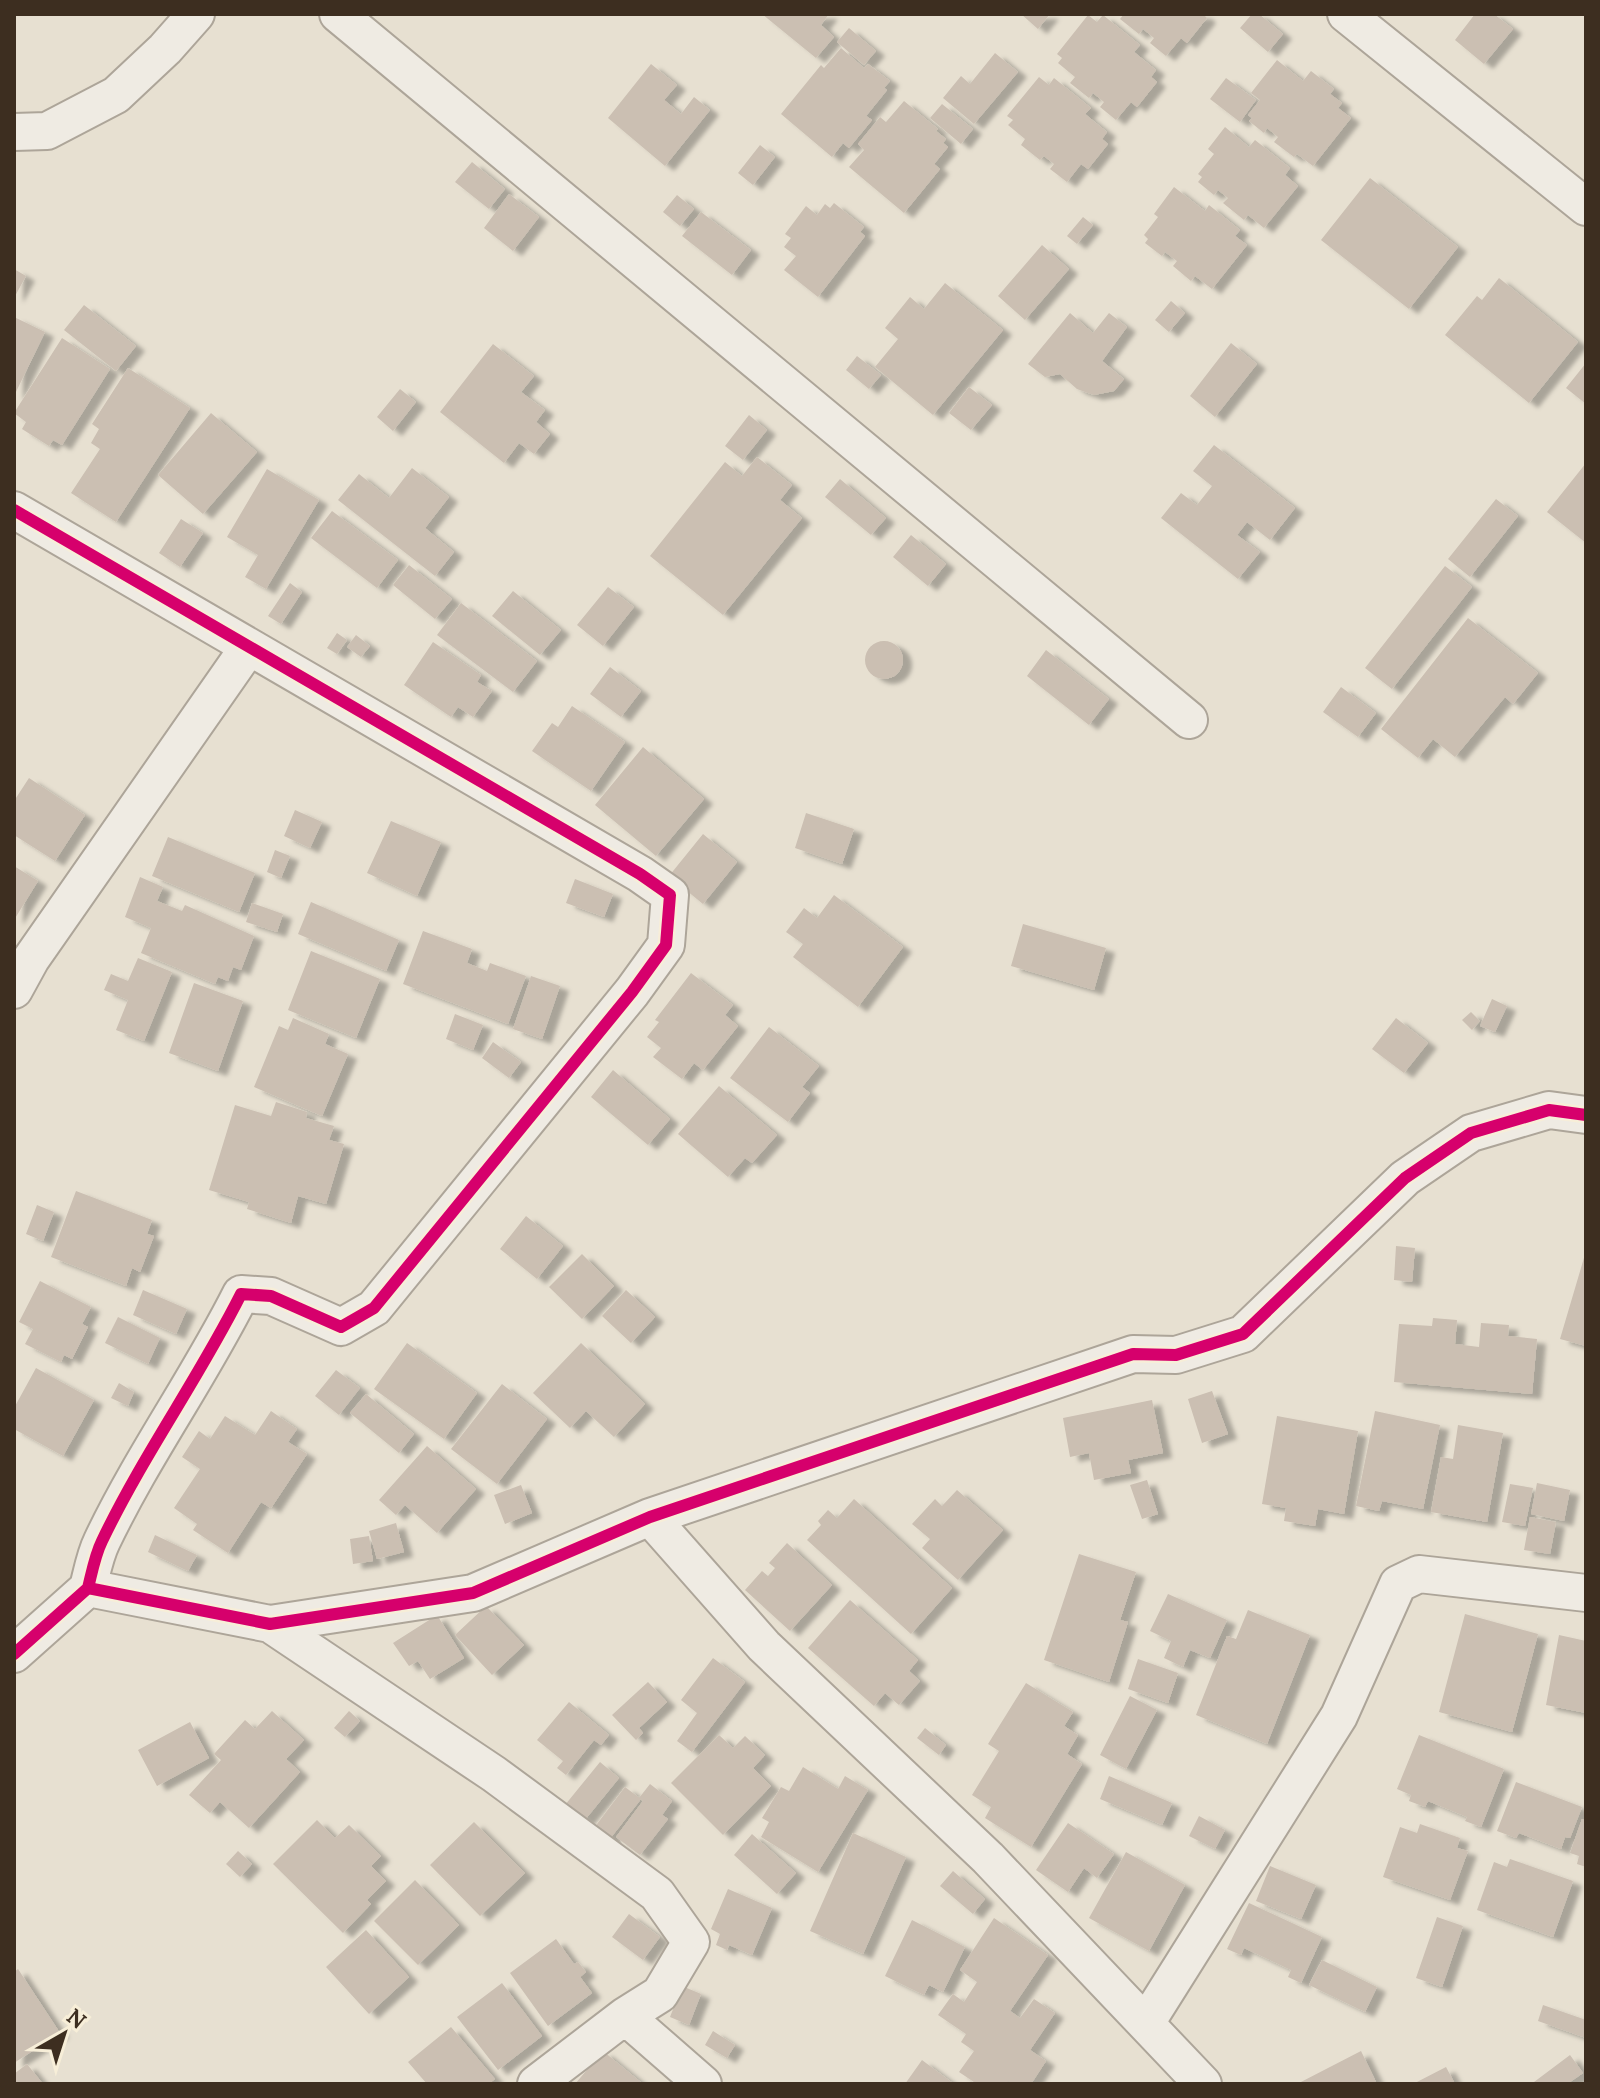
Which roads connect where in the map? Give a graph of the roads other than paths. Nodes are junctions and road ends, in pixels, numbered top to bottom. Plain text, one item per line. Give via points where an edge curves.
1 (196, 14) edge
2 (338, 14) edge
3 (1346, 14) edge
4 (14, 132) edge
5 (1586, 207) edge
6 (14, 510) edge
7 (248, 648) junction
8 (1189, 720) dead end
9 (20, 966) edge
10 (1586, 1115) edge
11 (650, 1517) junction
12 (88, 1588) junction
13 (1586, 1593) edge
14 (270, 1624) junction
15 (14, 1654) edge
16 (625, 2016) junction
17 (1146, 2023) junction
18 (536, 2084) edge
19 (703, 2084) edge
20 (1203, 2084) edge

1 - 4 street via 116,95 47,131
2 - 8 street
3 - 5 street
6 - 7 street
7 - 9 street
7 - 12 street via 670,895 666,945 374,1308 341,1327 271,1296 241,1294 101,1543
10 - 11 street via 1549,1110 1471,1133 1405,1178 1243,1334 1176,1355 1133,1354
11 - 14 street via 473,1593
11 - 17 street via 764,1646 988,1858
12 - 14 street
12 - 15 street
13 - 17 street via 1419,1574 1398,1584 1339,1716
14 - 16 street via 494,1774 657,1894 691,1942 660,1994
16 - 18 street
16 - 19 street
17 - 20 street

